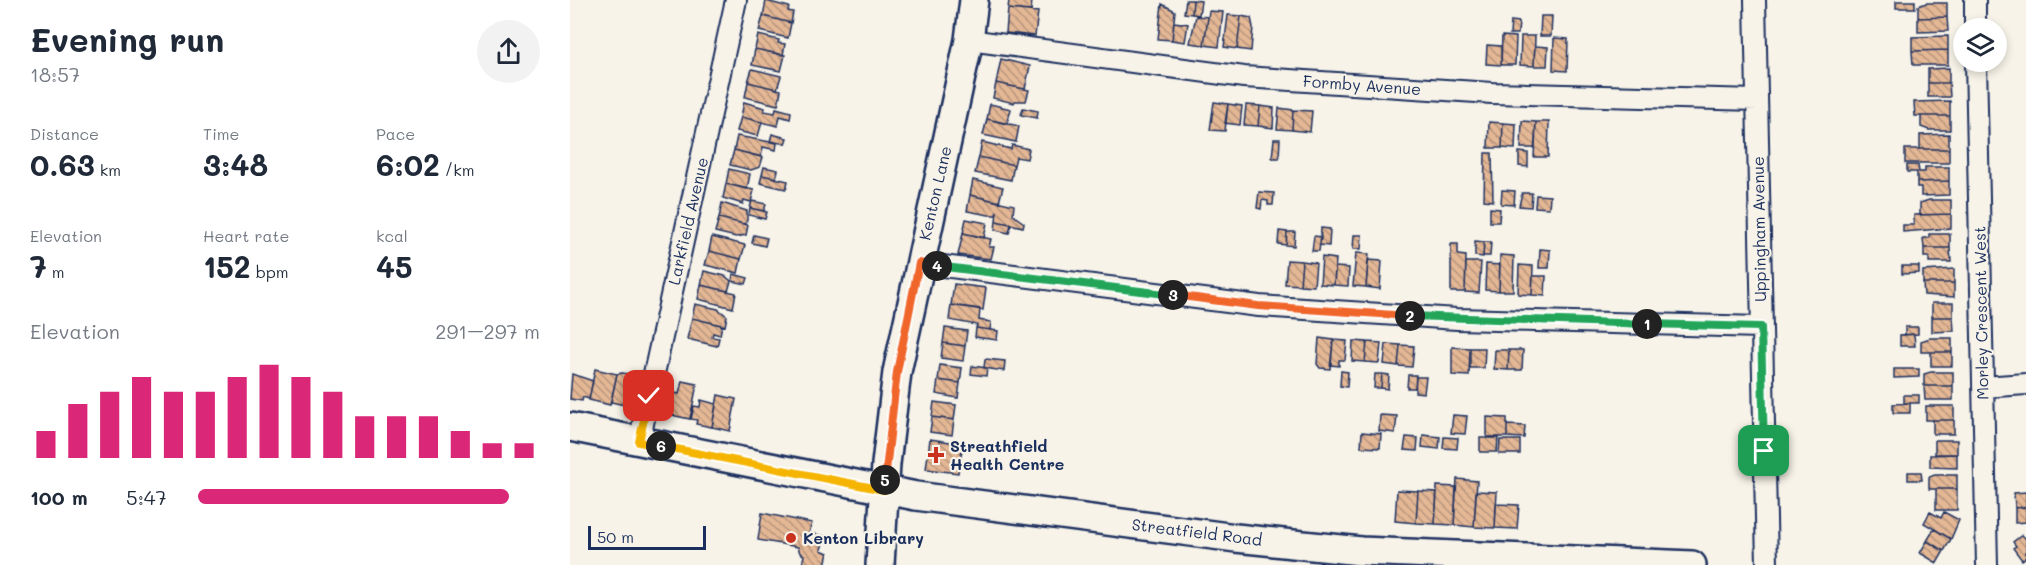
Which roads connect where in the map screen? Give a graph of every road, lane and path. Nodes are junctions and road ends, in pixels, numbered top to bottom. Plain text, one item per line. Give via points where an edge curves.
1 (736, 0) edge
2 (974, 0) edge
3 (1755, 0) edge
4 (1975, 0) edge
5 (1975, 18) edge
6 (969, 40) junction
7 (1976, 72) edge
8 (1757, 100) junction
9 (919, 263) junction
10 (1761, 327) junction
11 (2026, 384) edge
12 (1983, 387) junction
13 (570, 428) edge
14 (639, 442) junction
15 (884, 490) junction
16 (880, 565) edge
17 (1692, 565) edge
18 (1767, 565) edge
19 (1987, 565) edge

1 - 14 street, Larkfield Avenue
2 - 6 street, Kenton Lane
3 - 8 street, Uppingham Avenue
4 - 5 street
6 - 8 street, Formby Avenue via 1244,77 1492,93
6 - 9 street, Kenton Lane
7 - 12 street, Morley Crescent West
8 - 10 street, Uppingham Avenue
9 - 10 street via 1258,306 1457,319
9 - 15 street, Kenton Lane via 897,372
10 - 18 street, Uppingham Avenue
11 - 12 street
12 - 19 street, Morley Crescent West
13 - 14 street, Streatfield Road
14 - 15 street, Streatfield Road
15 - 16 street, Kenton Lane
15 - 17 street, Streatfield Road via 1360,551

